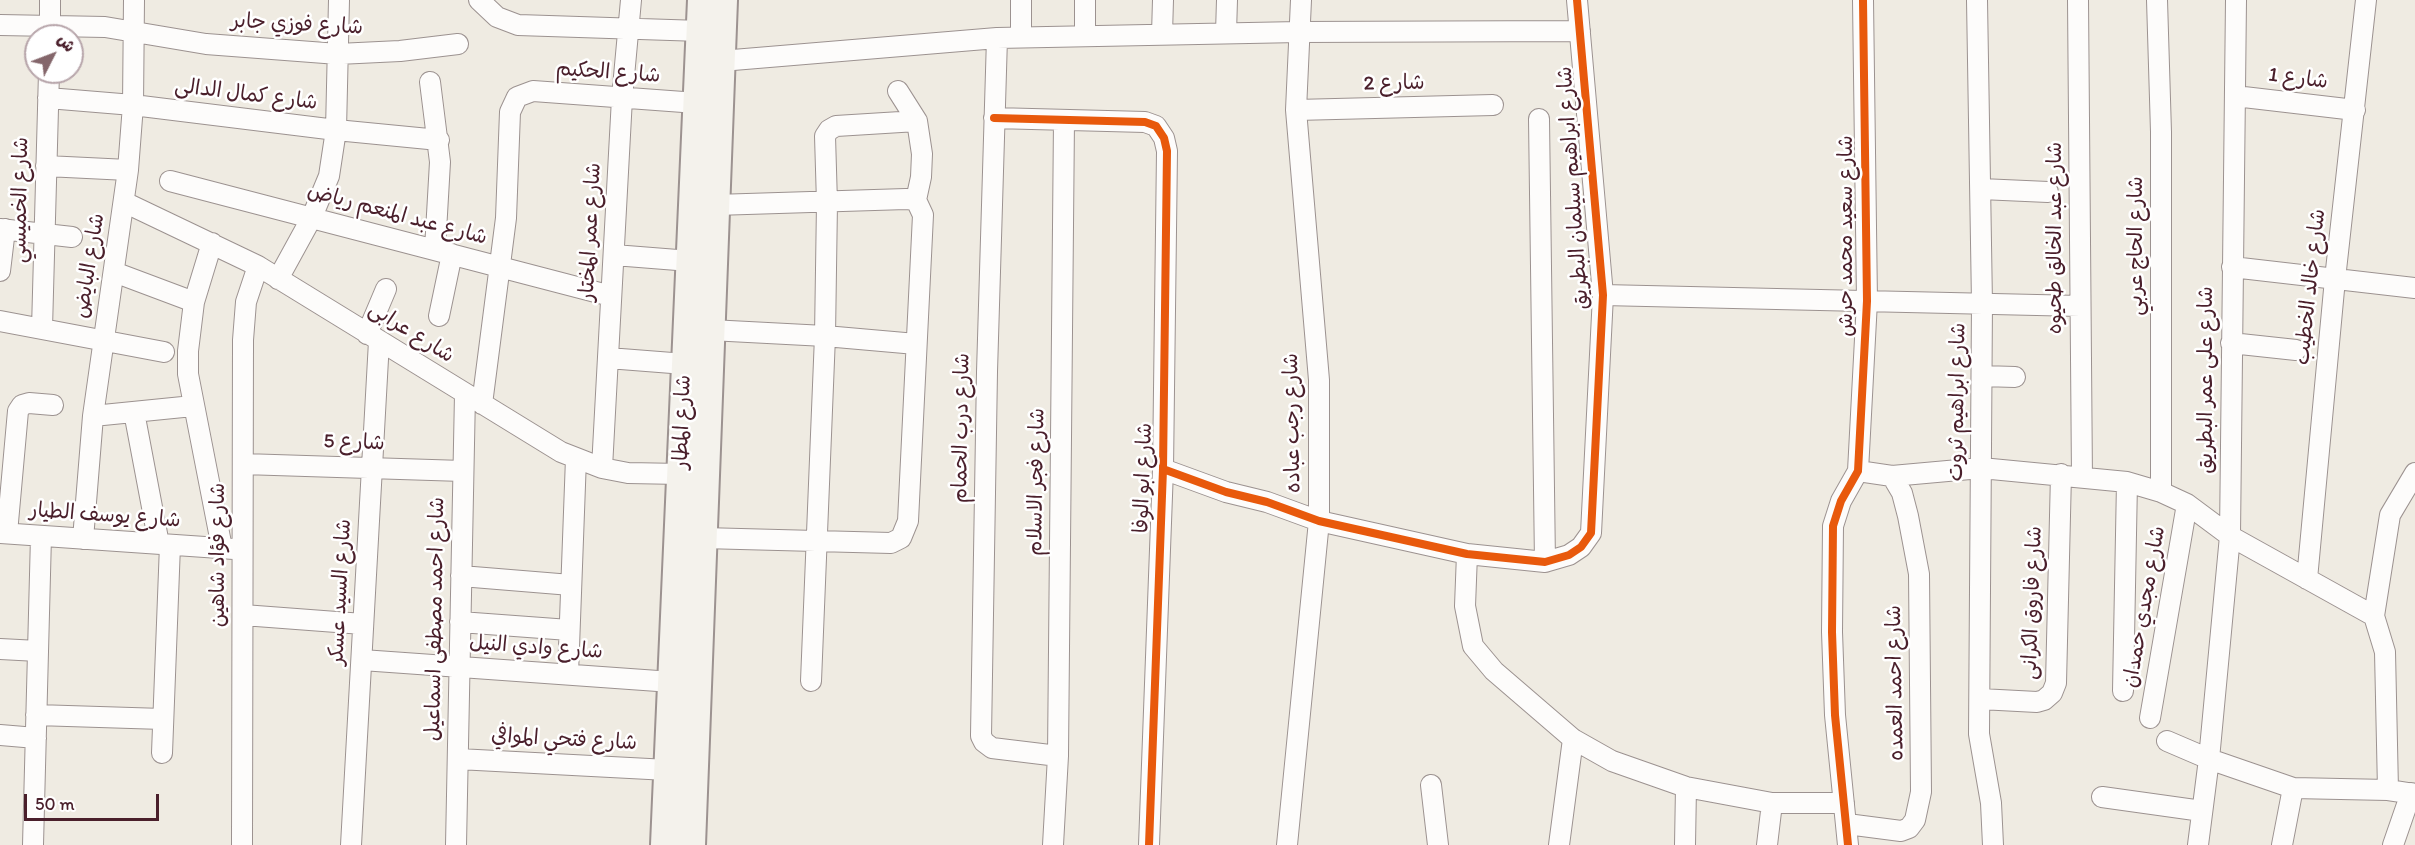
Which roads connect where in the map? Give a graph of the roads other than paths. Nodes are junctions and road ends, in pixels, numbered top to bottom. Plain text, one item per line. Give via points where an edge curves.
1 (51, 0) edge
2 (134, 0) edge
3 (339, 0) edge
4 (480, 0) edge
5 (631, 0) edge
6 (702, 0) edge
7 (723, 0) edge
8 (1021, 0) edge
9 (1085, 0) edge
10 (1163, 0) edge
11 (1227, 0) edge
12 (1301, 0) edge
13 (1577, 0) edge
14 (1863, 0) edge
15 (1977, 0) edge
16 (2078, 0) edge
17 (2157, 0) edge
18 (2236, 0) edge
19 (2366, 0) edge
20 (50, 24) edge
21 (0, 26) edge
22 (24, 28) edge
23 (628, 28) junction
24 (84, 29) edge
25 (134, 31) junction
26 (701, 31) junction
27 (1580, 31) junction
28 (1299, 32) junction
29 (1226, 33) junction
30 (1162, 34) junction
31 (1085, 35) junction
32 (1021, 37) junction
33 (997, 38) junction
34 (459, 44) dead end
35 (338, 54) junction
36 (721, 61) junction
37 (430, 82) dead end
38 (49, 84) edge
39 (898, 91) dead end
40 (2235, 96) junction
41 (48, 98) junction
42 (622, 98) junction
43 (697, 103) junction
44 (132, 105) junction
45 (1493, 105) dead end
46 (1296, 110) junction
47 (2355, 110) junction
48 (994, 118) junction
49 (1539, 119) dead end
50 (1064, 120) junction
51 (917, 121) junction
52 (336, 130) junction
53 (439, 140) junction
54 (46, 166) junction
55 (128, 170) junction
56 (170, 180) dead end
57 (1981, 189) junction
58 (2048, 192) dead end
59 (916, 200) junction
60 (124, 202) junction
61 (827, 203) junction
62 (715, 205) junction
63 (312, 218) junction
64 (3, 229) edge
65 (45, 234) junction
66 (72, 237) dead end
67 (212, 243) junction
68 (444, 252) junction
69 (614, 255) junction
70 (690, 261) junction
71 (258, 266) junction
72 (499, 266) junction
73 (2232, 267) junction
74 (0, 271) edge
75 (114, 272) junction
76 (278, 279) junction
77 (2335, 279) junction
78 (2415, 288) edge
79 (386, 289) dead end
80 (1603, 295) junction
81 (611, 296) junction
82 (1866, 301) junction
83 (194, 302) junction
84 (1982, 303) junction
85 (2080, 306) junction
86 (439, 316) dead end
87 (0, 321) edge
88 (42, 328) junction
89 (710, 330) junction
90 (825, 336) junction
91 (373, 338) junction
92 (103, 340) junction
93 (916, 344) junction
94 (2231, 344) junction
95 (2296, 350) dead end
96 (164, 352) dead end
97 (608, 358) junction
98 (685, 364) junction
99 (1982, 376) junction
100 (2015, 377) dead end
101 (465, 394) junction
102 (482, 404) junction
103 (53, 405) dead end
104 (193, 406) junction
105 (134, 412) junction
106 (93, 416) junction
107 (694, 429) junction
108 (576, 458) junction
109 (243, 464) junction
110 (372, 468) junction
111 (602, 468) junction
112 (1981, 468) junction
113 (1163, 469) junction
114 (463, 471) junction
115 (1858, 471) junction
116 (2415, 473) edge
117 (681, 474) junction
118 (2061, 474) junction
119 (1892, 476) junction
120 (2082, 477) junction
121 (2127, 482) junction
122 (2161, 492) junction
123 (2187, 504) junction
124 (1318, 521) junction
125 (3, 533) edge
126 (41, 536) junction
127 (2230, 536) junction
128 (703, 538) junction
129 (83, 539) junction
130 (816, 540) junction
131 (164, 544) junction
132 (222, 549) junction
133 (243, 550) junction
134 (1467, 554) junction
135 (1545, 562) junction
136 (461, 576) junction
137 (2307, 579) junction
138 (571, 585) junction
139 (243, 615) junction
140 (2374, 615) junction
141 (460, 622) junction
142 (363, 624) junction
143 (569, 630) junction
144 (0, 648) edge
145 (38, 651) junction
146 (362, 660) junction
147 (460, 667) junction
148 (568, 674) junction
149 (811, 681) dead end
150 (672, 682) junction
151 (2123, 691) dead end
152 (1980, 699) junction
153 (36, 715) junction
154 (2150, 718) dead end
155 (163, 719) junction
156 (0, 735) edge
157 (36, 738) junction
158 (1573, 739) junction
159 (2167, 741) dead end
160 (162, 753) dead end
161 (1058, 756) junction
162 (458, 759) junction
163 (2209, 759) junction
164 (668, 770) junction
165 (1431, 785) dead end
166 (1686, 787) junction
167 (2293, 788) junction
168 (2388, 790) junction
169 (2413, 794) edge
170 (2102, 796) dead end
171 (1772, 802) junction
172 (1844, 803) junction
173 (2202, 811) junction
174 (1847, 824) junction
175 (33, 845) edge
176 (242, 845) edge
177 (351, 845) edge
178 (456, 845) edge
179 (665, 845) edge
180 (691, 845) edge
181 (1053, 845) edge
182 (1149, 845) edge
183 (1287, 845) edge
184 (1438, 845) edge
185 (1559, 845) edge
186 (1685, 845) edge
187 (1767, 845) edge
188 (1848, 845) edge
189 (1993, 845) edge
190 (2198, 845) edge
191 (2282, 845) edge
192 (2393, 845) edge

1 - 20 street
2 - 25 street, شارع البايض
3 - 35 street
4 - 23 street via 503,20 525,26
5 - 23 street, شارع عمر المختار
6 - 26 street, شارع المطار
7 - 36 street, شارع المطار
8 - 32 street
9 - 31 street
10 - 30 street
11 - 29 street
12 - 28 street, شارع رجب عباده
13 - 27 street, شارع ابراهيم سيلمان البطريق
14 - 82 street, شارع سعيد محمد حرش
15 - 57 street, شارع ابراهيم ثروت
16 - 85 street, شارع عبد الخالق طحيوه
17 - 122 street, شارع الحاج عربي via 2162,132
18 - 40 street, شارع على عمر البطريق
19 - 47 street, شارع خالد الخطيب
21 - 22 street, شارع فوزي جابر
23 - 26 street
23 - 42 street, شارع عمر المختار
24 - 25 street, شارع فوزي جابر
25 - 35 street, شارع فوزي جابر via 215,45
25 - 44 street, شارع البايض
26 - 43 street, شارع المطار
27 - 28 street
27 - 80 street, شارع ابراهيم سيلمان البطريق
28 - 29 street
28 - 46 street, شارع رجب عباده
29 - 30 street
30 - 31 street
31 - 32 street
32 - 33 street
33 - 36 street
33 - 48 street, شارع درب الحمام
34 - 35 street, شارع فوزي جابر
35 - 52 street
36 - 62 street, شارع المطار
37 - 53 street
38 - 41 street, شارع الخميسي
39 - 51 street
40 - 47 street, شارع 1
40 - 73 street, شارع على عمر البطريق
41 - 44 street, شارع كمال الدالى
41 - 54 street, شارع الخميسي
42 - 43 street, شارع الحكيم
42 - 69 street, شارع عمر المختار
42 - 72 street, شارع الحكيم via 533,92 517,97 510,112
43 - 70 street, شارع المطار
44 - 52 street, شارع كمال الدالى
44 - 55 street, شارع البايض
45 - 46 street, شارع 2
46 - 124 street, شارع رجب عباده via 1319,380
47 - 77 street, شارع خالد الخطيب
48 - 50 street
48 - 161 street, شارع درب الحمام via 981,736 992,748
49 - 135 street
50 - 113 street, شارع ابو الوفا via 1145,122 1156,126 1164,138 1167,151
50 - 161 street, شارع فجر الاسلام
51 - 59 street via 922,154
51 - 61 street via 836,126 829,130 825,136
52 - 53 street, شارع كمال الدالى
52 - 63 street via 329,176
53 - 68 street
54 - 55 street
54 - 65 street, شارع الخميسي
55 - 60 street, شارع البايض
56 - 63 street, شارع عبد المنعم رياض
57 - 58 street
57 - 84 street, شارع ابراهيم ثروت
59 - 61 street
59 - 93 street via 923,215
60 - 67 street, شارع عرابى
60 - 75 street, شارع البايض
61 - 62 street
61 - 90 street
62 - 89 street, شارع المطار
63 - 68 street, شارع عبد المنعم رياض
63 - 76 street
64 - 65 street
64 - 74 street
65 - 66 street
65 - 88 street, شارع الخميسي
67 - 71 street, شارع عرابى
67 - 83 street
68 - 72 street, شارع عبد المنعم رياض
68 - 86 street
69 - 70 street
69 - 81 street, شارع عمر المختار
70 - 98 street, شارع المطار
71 - 76 street, شارع عرابى
71 - 109 street, شارع فؤاد شاهين via 244,321
72 - 81 street, شارع عبد المنعم رياض
72 - 102 street
73 - 77 street
73 - 94 street, شارع على عمر البطريق
75 - 83 street
75 - 92 street, شارع البايض
76 - 91 street, شارع عرابى
77 - 78 street
77 - 137 street, شارع خالد الخطيب
79 - 91 street, شارع السيد عسكر
80 - 82 street
80 - 135 street, شارع ابراهيم سيلمان البطريق via 1592,533 1569,555
81 - 97 street, شارع عمر المختار
82 - 84 street
82 - 115 street, شارع سعيد محمد حرش
83 - 104 street via 188,351
84 - 85 street
84 - 99 street, شارع ابراهيم ثروت
85 - 120 street, شارع عبد الخالق طحيوه
87 - 88 street
88 - 92 street
89 - 90 street
89 - 107 street, شارع المطار
90 - 93 street
90 - 130 street
91 - 101 street, شارع عرابى
91 - 110 street, شارع السيد عسكر
92 - 96 street
92 - 106 street, شارع البايض
93 - 130 street via 905,531 891,543
94 - 95 street
94 - 127 street, شارع على عمر البطريق
97 - 98 street
97 - 111 street, شارع عمر المختار
98 - 107 street, شارع المطار
99 - 100 street
99 - 112 street, شارع ابراهيم ثروت
101 - 102 street, شارع عرابى
101 - 114 street, شارع احمد مصطفى اسماعيل
102 - 108 street, شارع عرابى
103 - 125 street via 29,403 18,411
104 - 105 street
104 - 132 street
105 - 106 street
105 - 131 street
106 - 129 street, شارع البايض
107 - 117 street, شارع المطار
107 - 128 street, شارع المطار
108 - 111 street, شارع عرابى
108 - 138 street
109 - 110 street, شارع 5
109 - 133 street, شارع فؤاد شاهين
110 - 114 street, شارع 5
110 - 142 street, شارع السيد عسكر
111 - 117 street, شارع عرابى via 654,475
112 - 118 street
112 - 119 street
112 - 152 street, شارع ابراهيم ثروت
113 - 124 street
113 - 182 street, شارع ابو الوفا
114 - 136 street, شارع احمد مصطفى اسماعيل
115 - 119 street
115 - 172 street via 1841,501 1833,526 1835,715
116 - 140 street via 2390,515
117 - 150 street, شارع المطار
118 - 120 street
118 - 152 street, شارع فاروق الكرانى via 2056,682 2052,693 2037,702
119 - 174 street, شارع احمد العمده via 1902,493 1918,574 1921,792 1916,820 1909,828 1901,831
120 - 121 street
121 - 122 street
121 - 151 street
122 - 123 street
123 - 127 street
123 - 154 street, شارع مجدي حمدان
124 - 134 street
124 - 183 street, شارع رجب عباده
125 - 126 street, شارع يوسف الطيار
126 - 129 street, شارع يوسف الطيار
126 - 145 street
127 - 137 street
127 - 163 street, شارع على عمر البطريق
128 - 130 street
128 - 180 street, شارع المطار
129 - 131 street, شارع يوسف الطيار
130 - 149 street
131 - 132 street, شارع يوسف الطيار
131 - 155 street
132 - 133 street, شارع يوسف الطيار
133 - 139 street, شارع فؤاد شاهين
134 - 135 street
134 - 158 street via 1465,606 1473,646 1494,671
136 - 138 street
136 - 141 street, شارع احمد مصطفى اسماعيل
137 - 140 street
138 - 143 street
139 - 142 street
139 - 176 street, شارع فؤاد شاهين
140 - 168 street via 2385,652
141 - 143 street
141 - 147 street, شارع احمد مصطفى اسماعيل
142 - 146 street, شارع السيد عسكر
143 - 148 street
144 - 145 street
145 - 153 street
146 - 147 street, شارع وادي النيل
146 - 177 street, شارع السيد عسكر
147 - 148 street, شارع وادي النيل
147 - 162 street, شارع احمد مصطفى اسماعيل
148 - 150 street, شارع وادي النيل
150 - 164 street, شارع المطار
152 - 189 street, شارع ابراهيم ثروت via 1979,734 1991,803
153 - 155 street
153 - 157 street
155 - 160 street
156 - 157 street
157 - 175 street
158 - 166 street via 1612,761
158 - 185 street
159 - 163 street
161 - 181 street, شارع فجر الاسلام
162 - 164 street, شارع فتحي الموافي
162 - 178 street, شارع احمد مصطفى اسماعيل
163 - 167 street
163 - 173 street, شارع على عمر البطريق
164 - 179 street, شارع المطار
165 - 184 street
166 - 171 street
166 - 186 street
167 - 168 street
167 - 191 street
168 - 169 street
169 - 192 street
170 - 173 street
171 - 172 street
171 - 187 street
172 - 174 street
173 - 190 street, شارع على عمر البطريق
174 - 188 street

